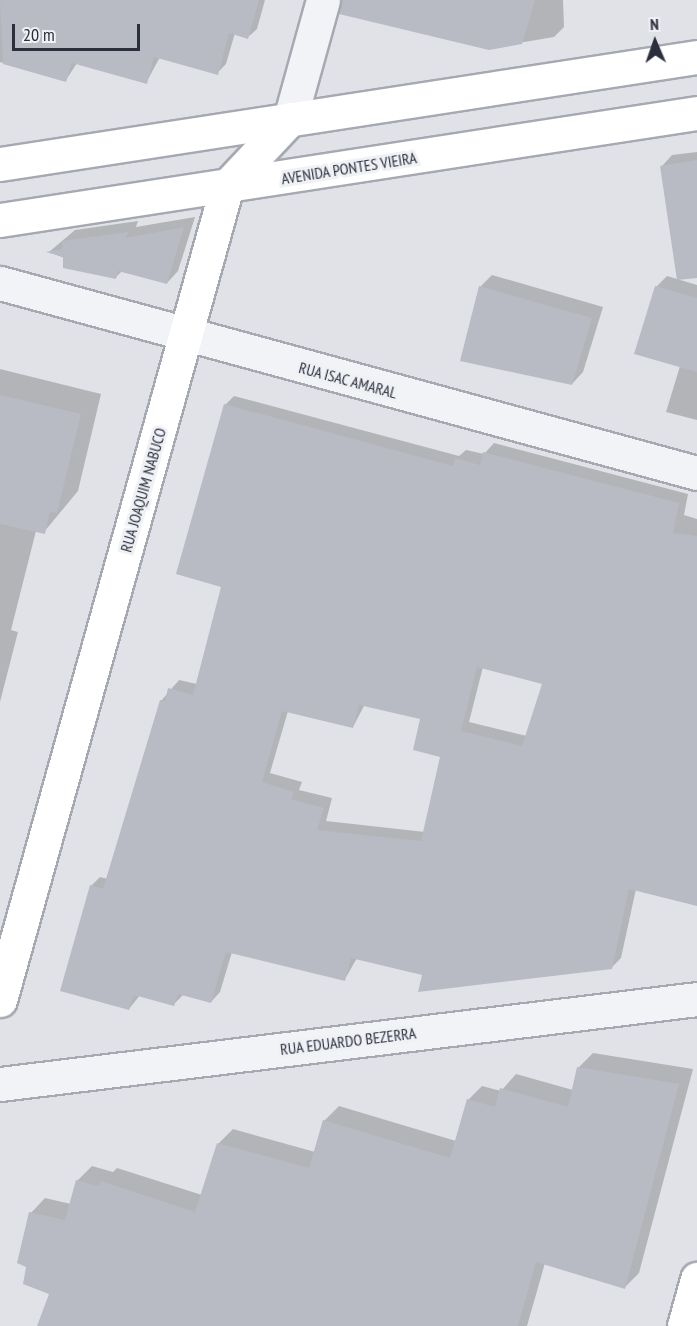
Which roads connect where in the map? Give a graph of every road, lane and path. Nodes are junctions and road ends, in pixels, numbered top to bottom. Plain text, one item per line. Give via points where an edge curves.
1 (323, 0) edge
2 (697, 57) edge
3 (697, 113) edge
4 (290, 119) junction
5 (0, 164) edge
6 (227, 186) junction
7 (0, 220) edge
8 (0, 283) edge
9 (185, 337) junction
10 (697, 473) edge
11 (697, 999) edge
12 (0, 1000) edge
13 (0, 1084) edge
14 (697, 1279) edge
15 (684, 1326) edge

1 - 4 street, RUA JOAQUIM NABUCO
2 - 4 main road
3 - 6 main road, AVENIDA PONTES VIEIRA
4 - 5 main road
4 - 6 main road, RUA JOAQUIM NABUCO
6 - 7 main road, AVENIDA PONTES VIEIRA
6 - 9 main road, RUA JOAQUIM NABUCO
8 - 9 street, RUA ISAC AMARAL
9 - 10 street, RUA ISAC AMARAL
9 - 12 main road, RUA JOAQUIM NABUCO
11 - 13 street, RUA EDUARDO BEZERRA
14 - 15 main road

